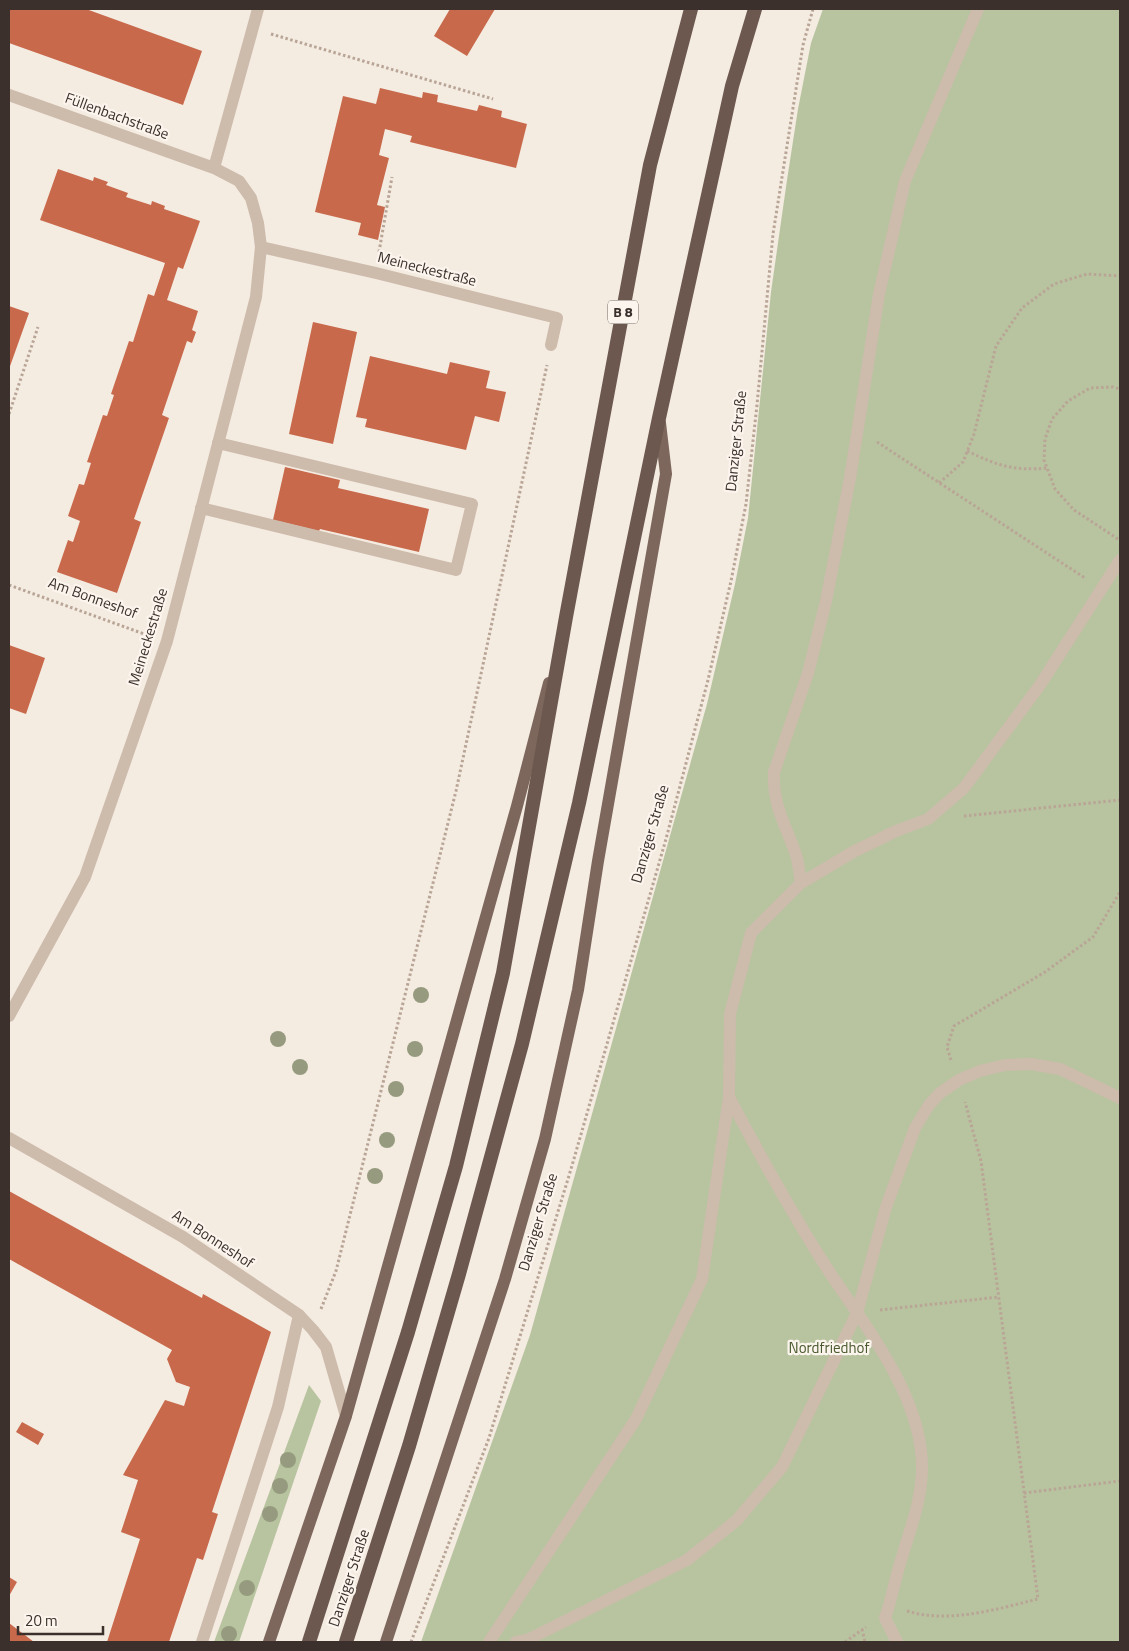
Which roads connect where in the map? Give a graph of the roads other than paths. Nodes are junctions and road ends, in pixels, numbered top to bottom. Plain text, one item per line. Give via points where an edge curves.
1 (258, 9) edge
2 (691, 9) edge
3 (755, 9) edge
4 (978, 9) edge
5 (9, 95) edge
6 (214, 168) junction
7 (261, 248) junction
8 (551, 345) road end
9 (659, 418) junction
10 (218, 443) junction
11 (201, 508) junction
12 (1120, 560) edge
13 (566, 617) junction
14 (801, 883) junction
15 (9, 1016) edge
16 (729, 1097) junction
17 (1120, 1098) edge
18 (9, 1138) edge
19 (858, 1313) junction
20 (299, 1315) junction
21 (346, 1416) junction
22 (202, 1642) edge
23 (269, 1642) edge
24 (309, 1642) edge
25 (346, 1642) edge
26 (386, 1642) edge
27 (489, 1642) edge
28 (516, 1642) edge
29 (897, 1642) edge

1 - 6 street
2 - 13 highway, Danziger Straße / B 8 via 650,165
3 - 9 highway, Danziger Straße via 732,86
4 - 14 street via 905,180 879,294 826,601 808,673 774,772 773,789 797,857
5 - 6 street, Füllenbachstraße
6 - 7 street, Meineckestraße via 239,181 251,198
7 - 8 street, Meineckestraße via 558,318
7 - 10 street, Meineckestraße via 256,297
9 - 25 highway, Danziger Straße via 579,803 522,1044 414,1427
9 - 26 main road, Danziger Straße via 666,474 599,851 578,990 545,1138 505,1279
10 - 11 street, Meineckestraße
10 - 11 street via 472,504 456,570
11 - 15 street, Meineckestraße via 166,641 85,877
12 - 14 street via 1040,685 964,788 928,819 853,852
13 - 21 main road, Danziger Straße via 517,806
13 - 24 highway, Danziger Straße via 503,973 456,1166 408,1332
14 - 16 street via 752,933 730,1014
16 - 19 street via 763,1161
16 - 27 street via 702,1279 636,1419
17 - 19 street via 1060,1069 1031,1064 1005,1065 980,1072 958,1080 940,1093 915,1128 886,1207
18 - 20 street, Am Bonneshof via 183,1237
19 - 28 street via 782,1467 738,1520 687,1560 527,1640
19 - 29 street via 904,1392 915,1419 921,1454 921,1480 913,1526 885,1618
20 - 21 street, Am Bonneshof via 326,1347
20 - 22 street via 278,1407
21 - 23 main road, Danziger Straße

